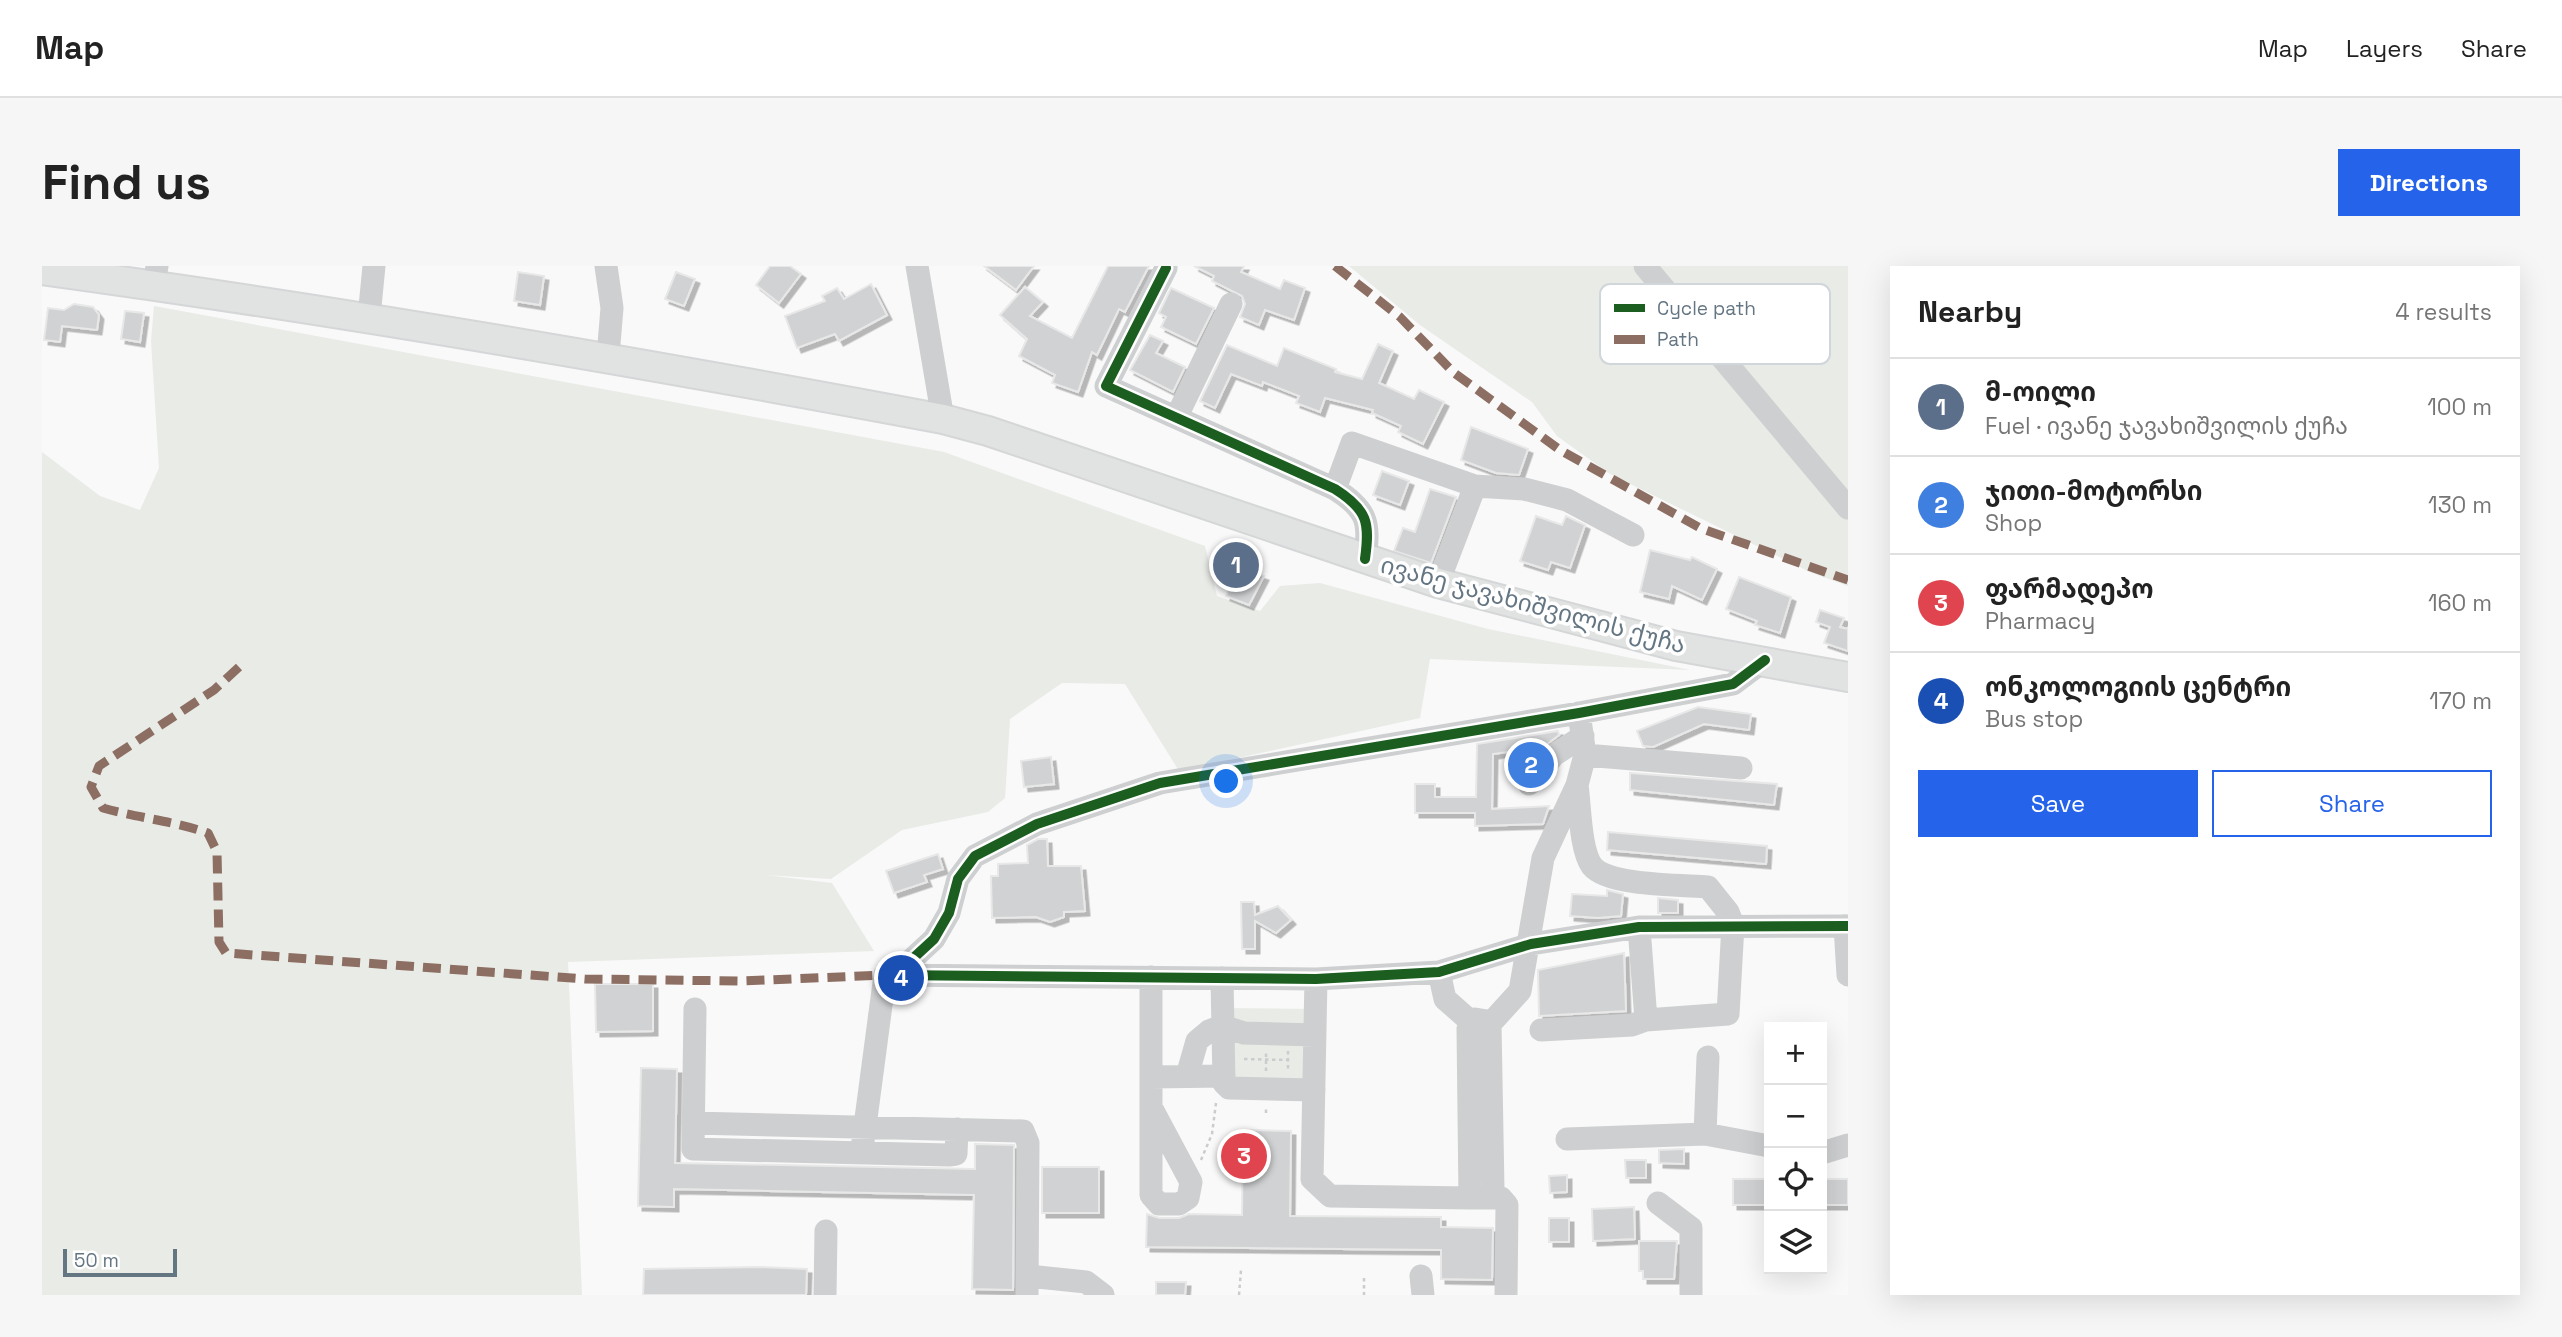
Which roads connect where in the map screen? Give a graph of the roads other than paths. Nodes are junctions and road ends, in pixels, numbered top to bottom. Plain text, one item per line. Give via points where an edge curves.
1 (374, 266) edge
2 (606, 266) edge
3 (920, 266) edge
4 (1645, 266) edge
5 (1166, 268) dead end
6 (42, 270) edge
7 (155, 275) edge
8 (1660, 284) edge
9 (1231, 304) dead end
10 (369, 317) junction
11 (608, 356) junction
12 (1727, 364) edge
13 (1177, 416) junction
14 (943, 419) junction
15 (1475, 486) junction
16 (1335, 489) junction
17 (1848, 508) edge
18 (1633, 535) dead end
19 (1365, 559) junction
20 (1438, 583) junction
21 (1765, 660) junction
22 (1848, 677) edge
23 (1579, 713) junction
24 (1584, 746) junction
25 (1741, 768) dead end
26 (1529, 784) dead end
27 (1577, 785) junction
28 (1733, 925) junction
29 (1846, 926) edge
30 (1639, 927) junction
31 (1531, 944) junction
32 (1439, 972) junction
33 (886, 975) junction
34 (1848, 975) edge
35 (1151, 977) junction
36 (1222, 978) junction
37 (1316, 979) junction
38 (695, 1009) dead end
39 (1646, 1020) junction
40 (1480, 1023) junction
41 (1222, 1026) junction
42 (1541, 1030) dead end
43 (1315, 1034) junction
44 (1708, 1057) dead end
45 (1187, 1076) junction
46 (1218, 1076) junction
47 (1151, 1077) junction
48 (1314, 1090) junction
49 (1151, 1107) junction
50 (693, 1123) junction
51 (863, 1128) junction
52 (957, 1129) junction
53 (1705, 1134) junction
54 (1567, 1139) dead end
55 (1764, 1145) edge
56 (1848, 1146) edge
57 (1827, 1152) edge
58 (863, 1153) junction
59 (1478, 1198) junction
60 (1658, 1203) dead end
61 (826, 1231) dead end
62 (1027, 1286) edge
63 (825, 1295) edge
64 (1103, 1295) edge
65 (1506, 1295) edge
66 (1691, 1295) edge

1 - 10 street
2 - 11 street via 612,309
3 - 14 street
4 - 8 street
5 - 13 street via 1105,386
6 - 7 main road, ივანე ჯავახიშვილის ქუჩა
7 - 10 main road, ივანე ჯავახიშვილის ქუჩა
9 - 13 street
10 - 11 main road, ივანე ჯავახიშვილის ქუჩა
11 - 14 main road, ივანე ჯავახიშვილის ქუჩა
12 - 17 street
13 - 16 street
14 - 19 main road, ივანე ჯავახიშვილის ქუჩა
15 - 16 street via 1352,443
15 - 18 street via 1524,489 1567,500
15 - 20 street
16 - 19 street via 1352,499 1364,514 1369,530
19 - 20 main road, ივანე ჯავახიშვილის ქუჩა
20 - 21 main road, ივანე ჯავახიშვილის ქუჩა via 1676,646
21 - 22 main road, ივანე ჯავახიშვილის ქუჩა
21 - 23 street via 1733,684
23 - 24 street
23 - 33 street via 1160,783 1037,824 975,856 958,879 934,939 908,963
24 - 25 street
24 - 26 street via 1554,755
24 - 27 street
27 - 28 street via 1592,866 1610,878 1708,887
27 - 31 street via 1544,858
28 - 29 street
28 - 30 street
28 - 39 street via 1728,1014
29 - 34 street
30 - 31 street
30 - 39 street
31 - 32 street
31 - 40 street via 1520,991
32 - 37 street
32 - 40 street via 1446,999
33 - 35 street
33 - 51 street
35 - 36 street
35 - 47 street
36 - 37 street
36 - 41 street
37 - 43 street
38 - 50 street
39 - 42 street via 1632,1025
40 - 59 street via 1493,1190
41 - 43 street via 1244,1033
41 - 45 street via 1197,1041
41 - 46 street
43 - 48 street
44 - 53 street
45 - 46 street
45 - 47 street
46 - 48 street via 1229,1088
47 - 49 street
48 - 59 street via 1312,1179 1330,1196
49 - 49 street via 1154,1200 1179,1204 1192,1190
50 - 51 street
50 - 58 street via 693,1149
51 - 52 street
51 - 58 street
52 - 58 street via 956,1154
52 - 62 street via 1017,1130 1027,1136
53 - 54 street
53 - 55 street
56 - 57 street
59 - 65 street via 1501,1198 1507,1205
60 - 66 street via 1691,1228
61 - 63 street
62 - 64 street via 1086,1282

